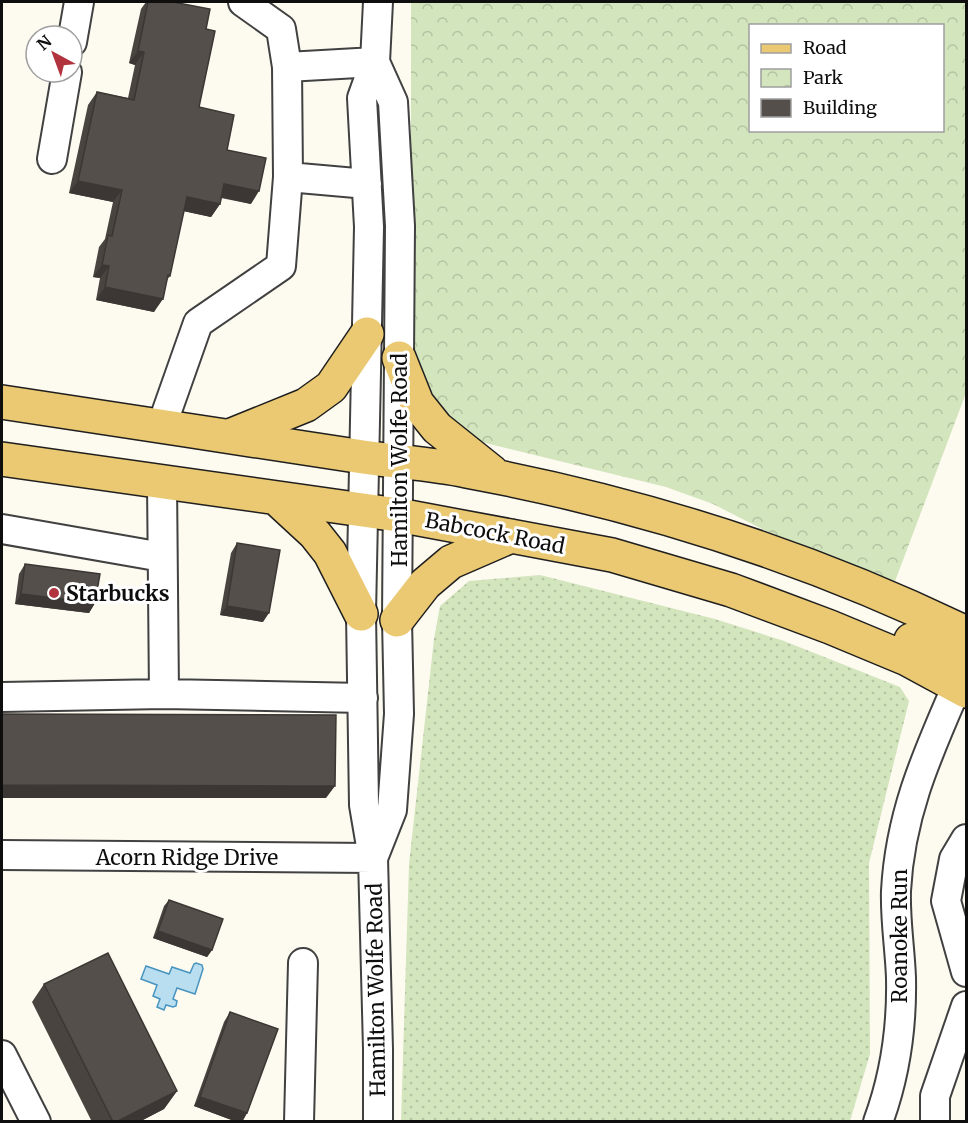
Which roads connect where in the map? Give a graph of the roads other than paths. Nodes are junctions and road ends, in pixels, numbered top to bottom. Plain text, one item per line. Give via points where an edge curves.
1 (79, 2) edge
2 (243, 2) edge
3 (378, 2) edge
4 (75, 24) edge
5 (375, 62) junction
6 (287, 67) junction
7 (65, 84) edge
8 (52, 159) dead end
9 (288, 177) junction
10 (367, 184) junction
11 (367, 334) junction
12 (399, 358) junction
13 (2, 402) edge
14 (162, 426) junction
15 (230, 435) junction
16 (363, 457) junction
17 (2, 459) edge
18 (399, 462) junction
19 (501, 478) junction
20 (162, 482) junction
21 (276, 498) junction
22 (362, 510) junction
23 (398, 515) junction
24 (2, 529) edge
25 (511, 536) junction
26 (162, 557) junction
27 (361, 614) junction
28 (397, 620) junction
29 (963, 651) edge
30 (164, 694) junction
31 (2, 697) edge
32 (363, 698) junction
33 (966, 839) edge
34 (2, 855) edge
35 (373, 858) junction
36 (303, 963) dead end
37 (966, 972) edge
38 (966, 1006) edge
39 (2, 1055) edge
40 (36, 1122) edge
41 (298, 1122) edge
42 (378, 1122) edge
43 (878, 1122) edge
44 (935, 1122) edge

1 - 4 street
2 - 6 street via 281,29
3 - 5 street, Hamilton Wolfe Road
5 - 6 street
5 - 10 street, Hamilton Wolfe Road via 362,98
5 - 12 street, Hamilton Wolfe Road via 393,102 400,226
6 - 9 street
7 - 8 street
9 - 10 street
9 - 14 street via 281,266 198,323
10 - 11 street, Hamilton Wolfe Road
11 - 15 main road via 331,387 306,405
11 - 16 street, Hamilton Wolfe Road
12 - 18 street, Hamilton Wolfe Road
12 - 19 main road via 417,403 437,428
13 - 14 main road
14 - 15 main road
15 - 16 main road
16 - 18 main road
16 - 22 street, Hamilton Wolfe Road
17 - 20 main road, Babcock Road
18 - 19 main road
18 - 23 street, Hamilton Wolfe Road
19 - 29 main road via 614,504 746,543 848,581
20 - 21 main road, Babcock Road
20 - 26 street
21 - 22 main road, Babcock Road
21 - 27 main road via 330,553
22 - 23 main road, Babcock Road
22 - 27 street, Hamilton Wolfe Road
23 - 25 main road, Babcock Road
23 - 28 street, Hamilton Wolfe Road
24 - 26 street
25 - 28 main road via 452,562 425,584
25 - 29 main road, Babcock Road via 612,555 730,590 812,620 830,608 847,611 937,652 956,658
26 - 30 street
27 - 32 street, Hamilton Wolfe Road
28 - 35 street, Hamilton Wolfe Road via 399,714 392,810
29 - 43 street, Roanoke Run via 922,765 900,848 896,891 901,977 899,1031 893,1071
30 - 31 street
30 - 32 street
32 - 35 street, Hamilton Wolfe Road via 364,805
33 - 37 street via 954,859 946,901
34 - 35 street, Acorn Ridge Drive
35 - 42 street, Hamilton Wolfe Road
36 - 41 street
38 - 44 street via 935,1096
39 - 40 street

